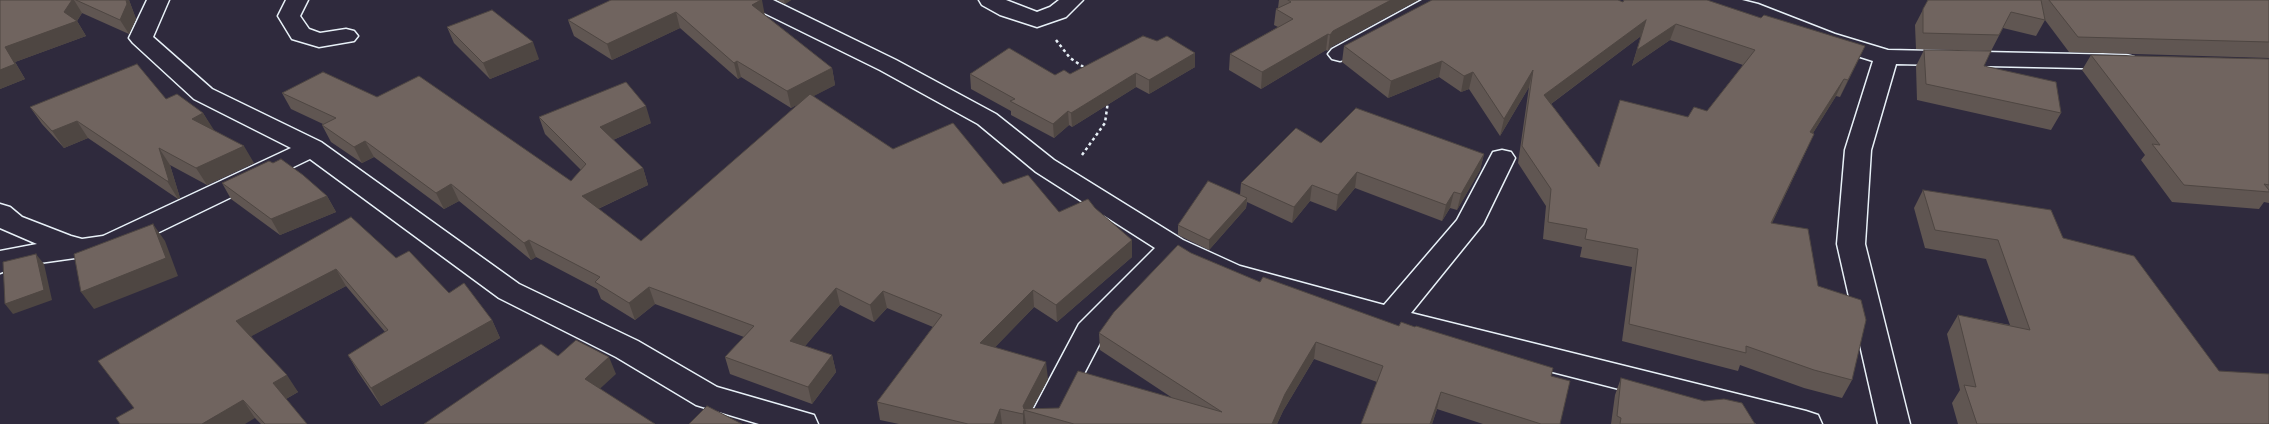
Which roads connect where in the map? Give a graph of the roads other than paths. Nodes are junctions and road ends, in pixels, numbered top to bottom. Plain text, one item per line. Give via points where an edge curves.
1 (158, 0) edge
2 (297, 0) edge
3 (756, 0) edge
4 (990, 0) edge
5 (1072, 0) edge
6 (1438, 0) edge
7 (1717, 0) edge
8 (1751, 4) edge
9 (346, 36) dead end
10 (1340, 54) dead end
11 (1886, 58) junction
12 (2151, 62) edge
13 (312, 148) junction
14 (1502, 158) dead end
15 (0, 213) edge
16 (108, 245) junction
17 (1173, 247) junction
18 (0, 263) edge
19 (1391, 317) junction
20 (802, 424) edge
21 (1042, 424) edge
22 (1806, 424) edge
23 (1894, 424) edge

1 - 13 street via 141,38 203,94
2 - 9 street via 289,16 300,34 319,40
3 - 17 street via 888,65 987,119 1045,166
4 - 5 street via 1037,20 1058,12
6 - 10 street
7 - 8 street
8 - 11 street via 1827,38
11 - 12 street
11 - 23 street via 1858,150 1851,244
13 - 16 street
13 - 20 street via 509,291 627,349 707,396
14 - 19 street via 1468,224
15 - 16 street via 12,224 68,246
16 - 18 street via 12,257
17 - 19 street via 1230,273
17 - 21 street via 1090,332
19 - 22 street

